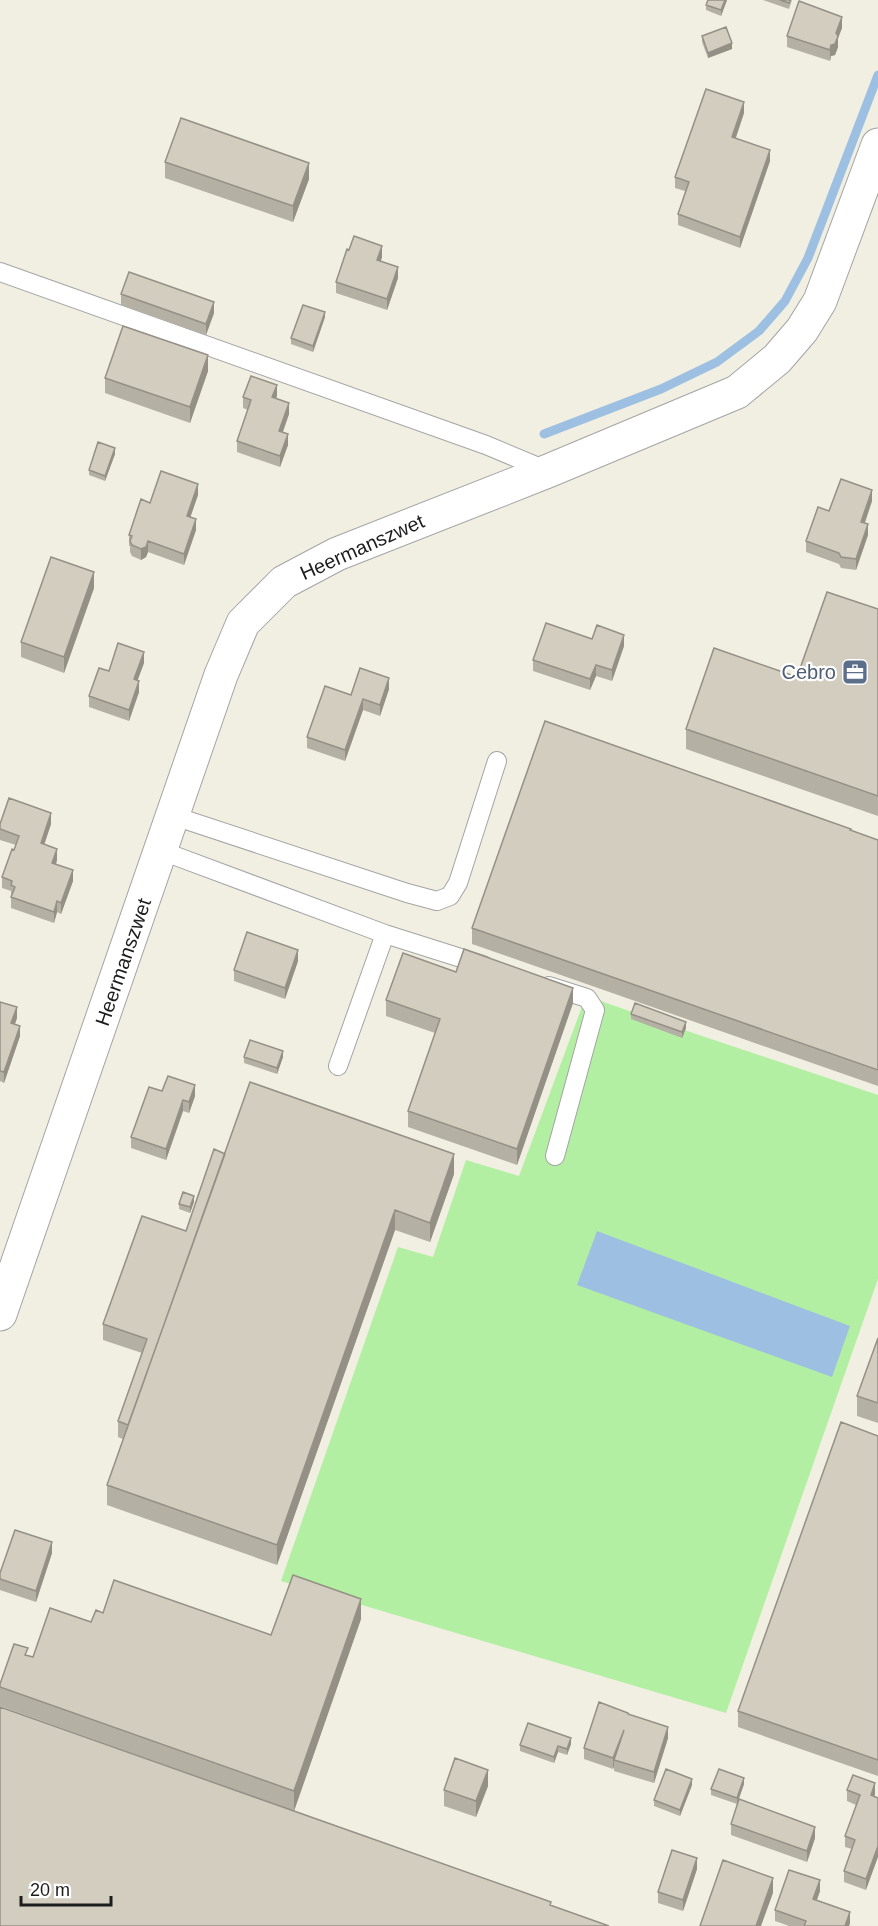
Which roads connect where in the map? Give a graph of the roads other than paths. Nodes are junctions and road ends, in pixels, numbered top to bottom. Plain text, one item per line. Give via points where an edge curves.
1 (878, 145) edge
2 (0, 272) edge
3 (548, 471) junction
4 (497, 761) dead end
5 (174, 816) junction
6 (162, 851) junction
7 (385, 934) junction
8 (498, 970) edge
9 (532, 981) edge
10 (338, 1066) dead end
11 (555, 1156) dead end
12 (0, 1314) edge

1 - 3 street, Heermanszwet via 820,301 777,359 737,392
2 - 3 lane via 486,445
3 - 5 street, Heermanszwet via 337,554 284,582 243,623 221,675
4 - 5 lane via 458,883 450,896 437,901
5 - 6 street, Heermanszwet
6 - 7 lane
6 - 12 street, Heermanszwet
7 - 8 lane
7 - 10 lane
9 - 11 lane via 586,998 596,1010

